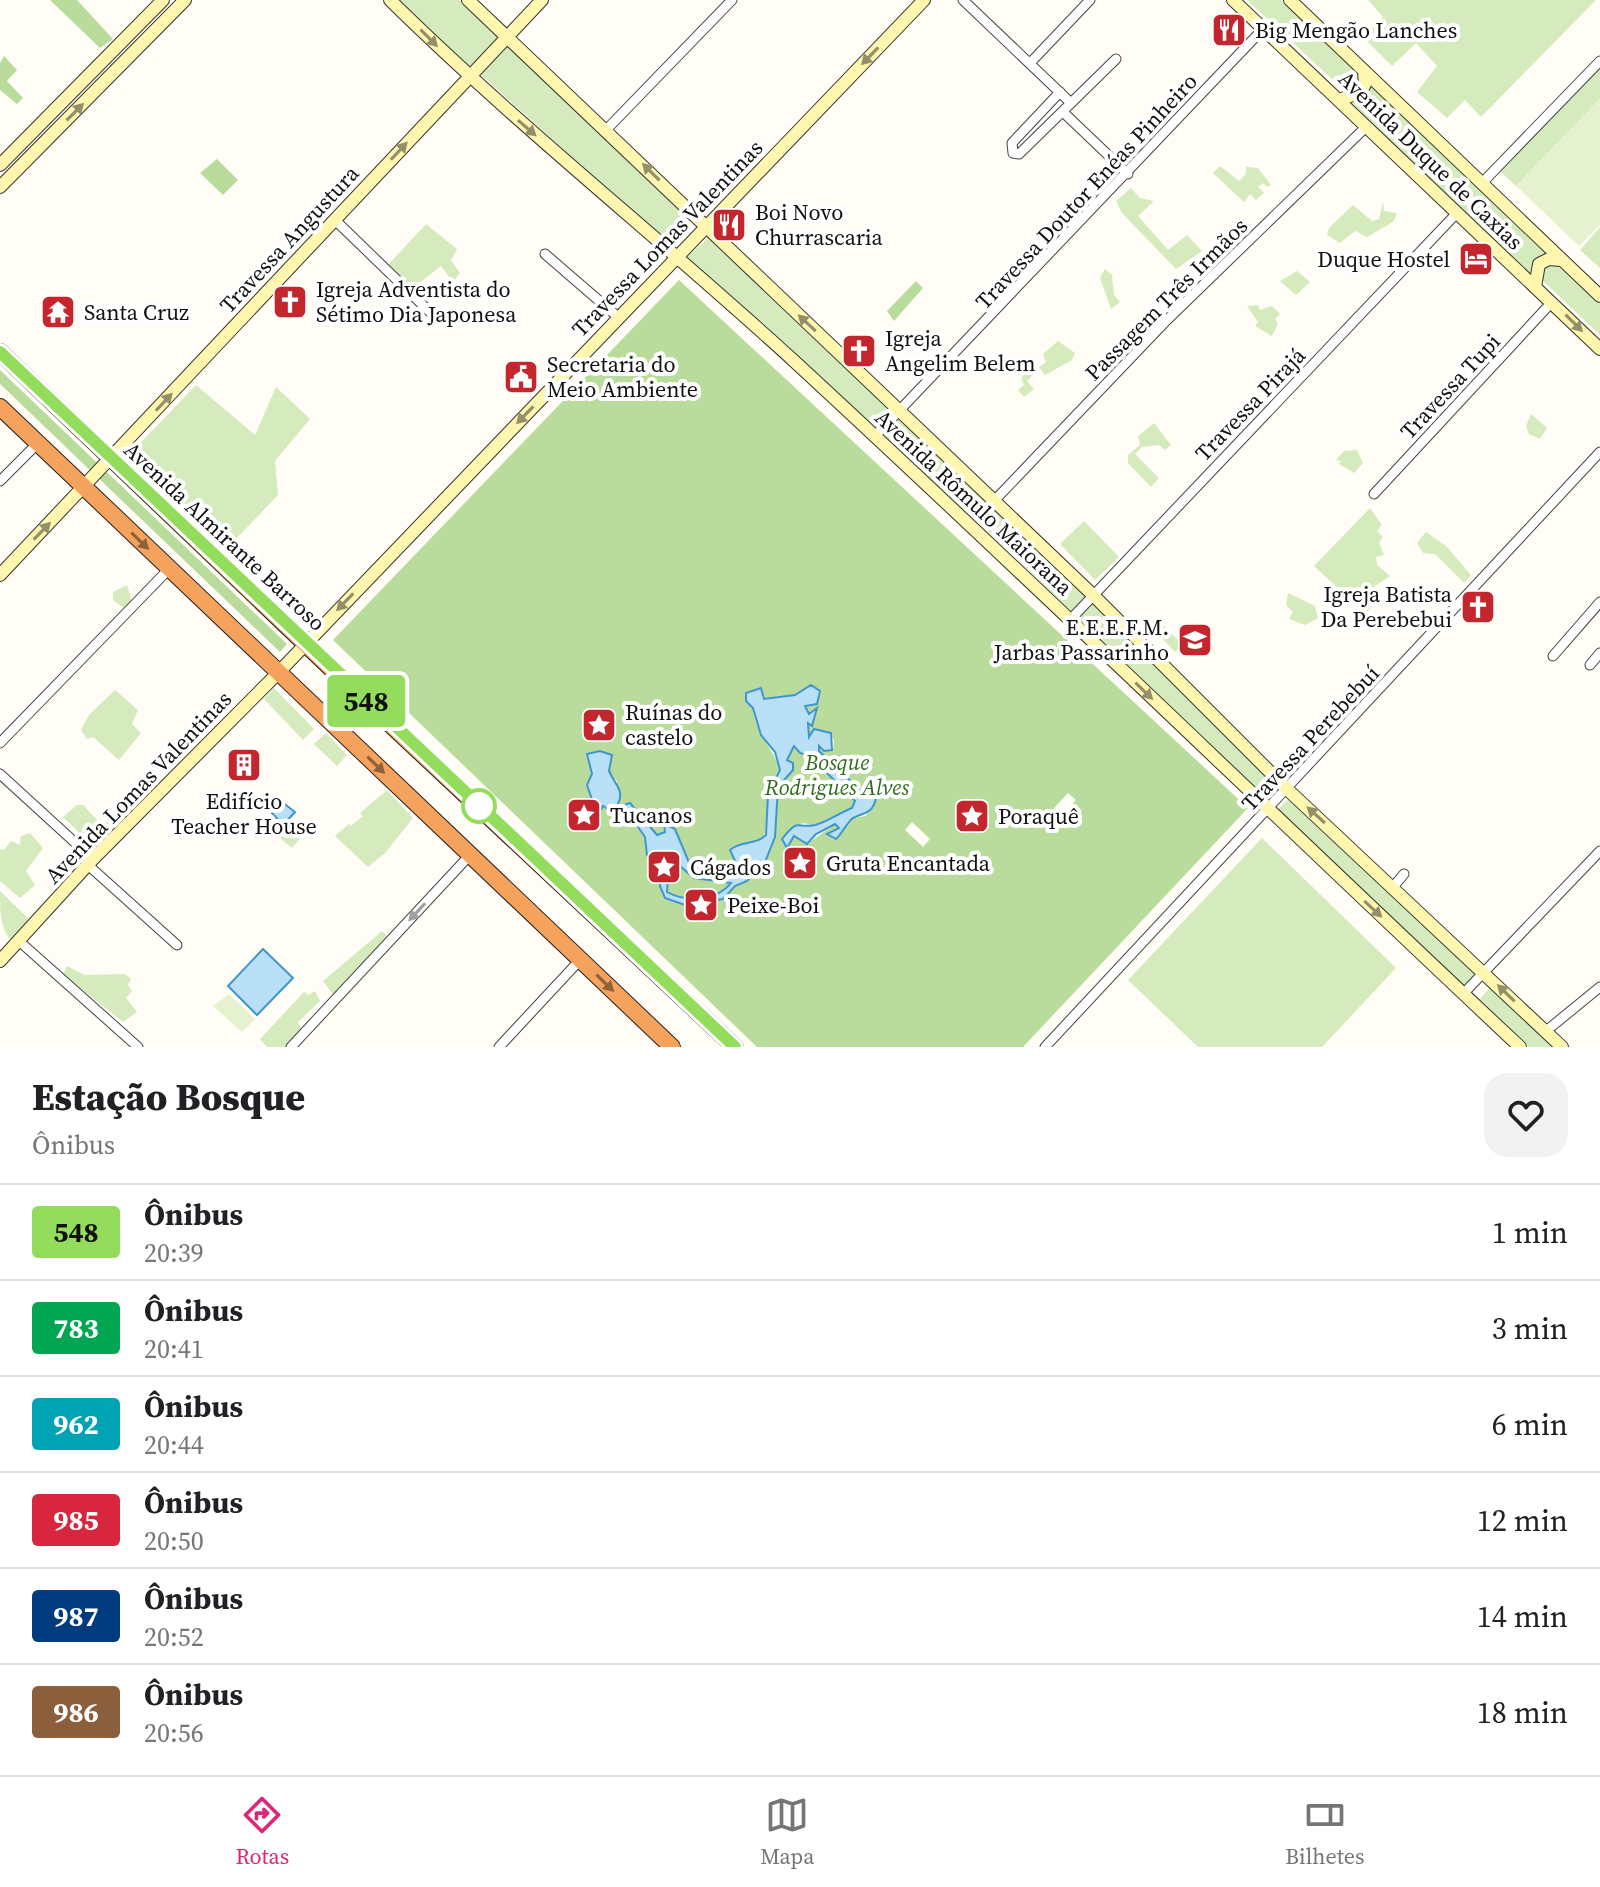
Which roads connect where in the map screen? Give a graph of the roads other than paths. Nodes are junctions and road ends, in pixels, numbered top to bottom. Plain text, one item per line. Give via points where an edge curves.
1 (163, 0) edge
2 (185, 0) edge
3 (390, 0) edge
4 (468, 0) edge
5 (542, 0) edge
6 (732, 0) edge
7 (924, 0) edge
8 (963, 0) edge
9 (1090, 0) edge
10 (1233, 0) edge
11 (1292, 1) edge
12 (1263, 29) junction
13 (506, 37) junction
14 (1116, 59) dead end
15 (1600, 61) edge
16 (1031, 62) junction
17 (1364, 71) junction
18 (89, 74) junction
19 (468, 77) junction
20 (100, 87) junction
21 (1060, 92) junction
22 (1339, 100) junction
23 (1071, 103) junction
24 (1063, 112) junction
25 (41, 123) junction
26 (1367, 126) junction
27 (607, 129) junction
28 (52, 134) junction
29 (0, 165) edge
30 (1128, 174) junction
31 (1483, 182) junction
32 (0, 187) edge
33 (1456, 214) junction
34 (334, 219) junction
35 (706, 227) junction
36 (545, 254) dead end
37 (676, 258) junction
38 (1561, 260) junction
39 (1535, 287) junction
40 (1600, 296) edge
41 (1552, 302) junction
42 (432, 314) dead end
43 (618, 317) junction
44 (1600, 349) edge
45 (0, 352) edge
46 (0, 407) edge
47 (901, 411) junction
48 (875, 436) junction
49 (38, 443) junction
50 (1600, 452) edge
51 (110, 459) junction
52 (0, 481) edge
53 (84, 487) junction
54 (1374, 494) dead end
55 (994, 501) junction
56 (169, 569) junction
57 (0, 575) edge
58 (1093, 595) junction
59 (1600, 602) edge
60 (1070, 620) junction
61 (306, 643) junction
62 (1600, 653) edge
63 (1553, 656) dead end
64 (1590, 665) dead end
65 (278, 673) junction
66 (0, 743) edge
67 (0, 774) edge
68 (1288, 790) junction
69 (1268, 811) junction
70 (1600, 851) edge
71 (470, 855) junction
72 (91, 862) junction
73 (1404, 874) dead end
74 (1393, 887) junction
75 (19, 941) junction
76 (177, 945) dead end
77 (580, 960) junction
78 (0, 961) edge
79 (1485, 973) junction
80 (1600, 987) edge
81 (1463, 994) junction
82 (1546, 1031) junction
83 (665, 1045) edge
84 (138, 1047) edge
85 (291, 1047) edge
86 (499, 1047) edge
87 (735, 1047) edge
88 (1045, 1047) edge
89 (1520, 1047) edge
90 (1562, 1047) edge

1 - 18 street
2 - 20 street
3 -> 19 street, Avenida Rômulo Maiorana
4 - 13 street, Avenida Rômulo Maiorana
5 - 13 street, Travessa Angustura
6 - 27 street
7 -> 35 street, Travessa Lomas Valentinas
8 - 16 street
9 - 16 street
10 - 12 street, Avenida Duque de Caxias
11 - 17 street, Avenida Duque de Caxias
12 - 22 street, Avenida Duque de Caxias
12 - 30 street, Travessa Doutor Enéas Pinheiro
13 - 19 street, Travessa Angustura
13 - 27 street, Avenida Rômulo Maiorana
14 - 23 street
15 - 31 street
16 - 21 street
17 - 22 street via 1361,92
17 - 31 street, Avenida Duque de Caxias
18 - 20 street
18 - 25 street
34 -> 19 street, Travessa Angustura
19 -> 37 street, Avenida Rômulo Maiorana
28 -> 20 street
21 - 23 street
21 - 24 street via 1010,149 1019,154
22 - 26 street, Avenida Duque de Caxias
23 - 24 street
24 - 30 street
25 - 28 street
25 - 29 street
26 - 33 street, Avenida Duque de Caxias
26 - 55 street, Passagem Três Irmãos via 1167,320
35 -> 27 street, Avenida Rômulo Maiorana
28 - 32 street
30 - 47 street, Travessa Doutor Enéas Pinheiro
31 - 38 street, Avenida Duque de Caxias
33 - 39 street, Avenida Duque de Caxias
33 - 58 street, Travessa Pirajá
34 - 42 street
51 -> 34 street, Travessa Angustura
35 - 37 street, Travessa Lomas Valentinas
47 -> 35 street, Avenida Rômulo Maiorana
36 - 43 street
37 - 43 street, Travessa Lomas Valentinas
37 - 48 street, Avenida Rômulo Maiorana
38 - 39 street via 1539,264
38 - 40 street, Avenida Duque de Caxias
39 - 41 street, Avenida Duque de Caxias
41 -> 44 street, Avenida Duque de Caxias
41 - 54 street, Travessa Tupi
43 -> 61 street, Travessa Lomas Valentinas
45 - 51 highway, Avenida Almirante Barroso
46 - 49 highway
47 - 48 street, Travessa Doutor Enéas Pinheiro
47 - 55 street, Avenida Rômulo Maiorana
48 - 60 street, Avenida Rômulo Maiorana
49 - 52 street
49 - 53 highway
50 - 68 street, Travessa Perebebuí
51 - 53 street, Travessa Angustura
51 - 61 highway, Avenida Almirante Barroso
53 -> 56 highway
57 -> 53 street, Travessa Angustura
55 - 58 street, Avenida Rômulo Maiorana
56 - 65 highway
56 - 66 street
58 - 60 street, Travessa Pirajá
58 - 68 street, Avenida Rômulo Maiorana
59 - 63 street
60 -> 69 street, Avenida Rômulo Maiorana
61 - 65 street, Avenida Lomas Valentinas
61 - 87 highway, Avenida Almirante Barroso
62 - 64 street
65 -> 71 highway
65 - 72 street, Avenida Lomas Valentinas
67 - 72 street
68 - 69 street, Travessa Perebebuí
74 -> 68 street, Avenida Rômulo Maiorana
69 -> 81 street, Avenida Rômulo Maiorana
69 - 88 street, Travessa Perebebuí
70 - 79 street
71 - 77 highway
71 -> 85 street
72 - 75 street, Avenida Lomas Valentinas
72 - 76 street
73 - 74 street
74 - 79 street, Avenida Rômulo Maiorana
75 - 78 street, Avenida Lomas Valentinas
75 - 84 street
77 -> 83 highway
77 - 86 street
79 - 81 street
82 -> 79 street, Avenida Rômulo Maiorana
80 - 82 street
81 - 89 street, Avenida Rômulo Maiorana
82 - 90 street, Avenida Rômulo Maiorana

